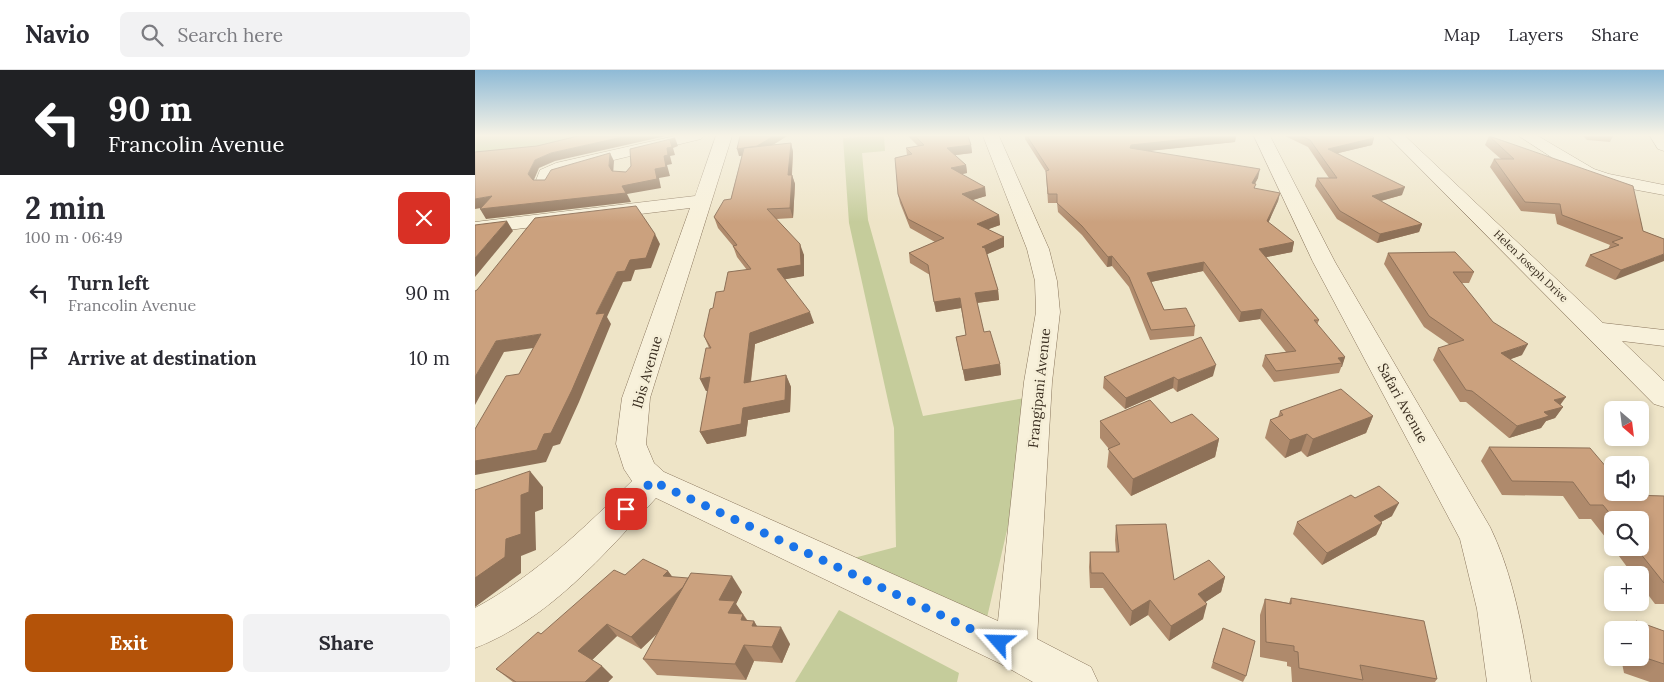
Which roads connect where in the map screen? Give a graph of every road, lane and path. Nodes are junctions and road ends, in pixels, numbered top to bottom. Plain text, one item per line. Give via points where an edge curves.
1 (592, 165) edge
2 (715, 165) edge
3 (1003, 165) edge
4 (1276, 165) edge
5 (1426, 165) edge
6 (1574, 165) edge
7 (545, 183) edge
8 (1664, 190) edge
9 (703, 201) junction
10 (534, 221) junction
11 (475, 228) edge
12 (517, 242) edge
13 (1597, 330) junction
14 (1664, 338) edge
15 (1664, 398) edge
16 (652, 481) junction
17 (475, 629) edge
18 (1016, 650) junction
19 (1076, 682) edge
20 (1509, 682) edge

1 - 7 street via 553,170 546,174
2 - 9 street, Ibis Avenue
3 - 18 street, Frangipani Avenue via 1038,249 1046,281 1047,312 1037,382
4 - 20 street, Safari Avenue via 1324,262 1477,538 1492,587
5 - 13 street, Helen Joseph Drive
6 - 8 street via 1605,179
9 - 10 street
9 - 16 street, Ibis Avenue via 636,398 631,444 640,469
10 - 11 street
10 - 12 street
13 - 14 street
13 - 15 street, Helen Joseph Drive
16 - 17 street via 586,550 542,586
16 - 18 street, Ibis Avenue
18 - 19 street, Ibis Avenue

